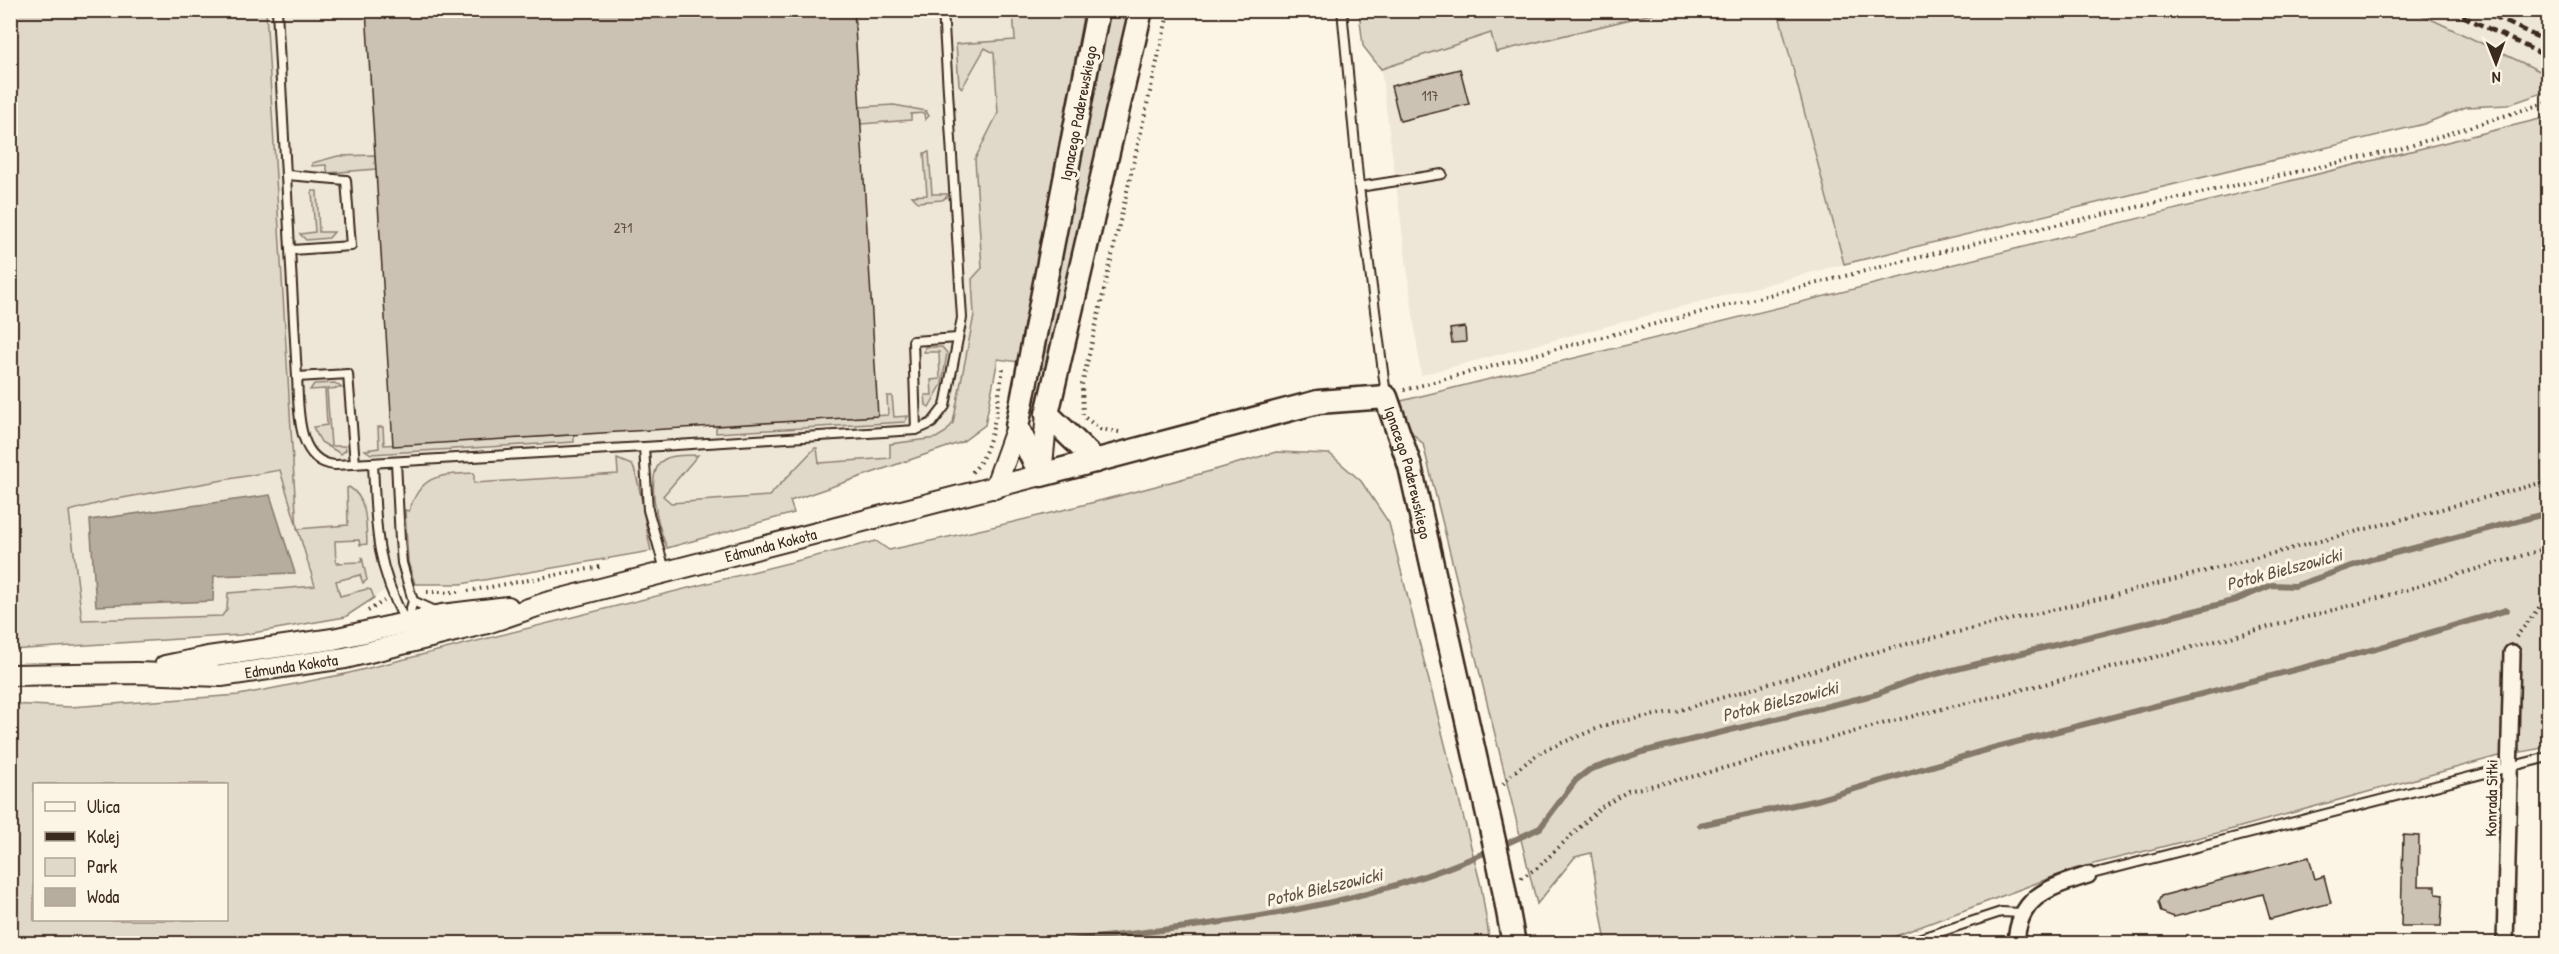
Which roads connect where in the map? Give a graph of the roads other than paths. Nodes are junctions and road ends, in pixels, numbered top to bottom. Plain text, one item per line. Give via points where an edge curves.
1 (277, 10) edge
2 (943, 10) edge
3 (1098, 10) edge
4 (1141, 10) edge
5 (1342, 10) edge
6 (1442, 174) dead end
7 (287, 175) junction
8 (1359, 187) junction
9 (292, 250) junction
10 (958, 338) junction
11 (297, 377) junction
12 (1386, 397) junction
13 (1047, 414) junction
14 (1017, 427) junction
15 (916, 429) junction
16 (644, 447) junction
17 (1096, 461) junction
18 (396, 462) junction
19 (374, 463) junction
20 (355, 464) junction
21 (1041, 475) junction
22 (995, 488) junction
23 (666, 572) junction
24 (412, 597) junction
25 (546, 603) junction
26 (442, 615) junction
27 (409, 633) junction
28 (2512, 653) road end
29 (10, 675) edge
30 (2548, 757) edge
31 (2510, 767) junction
32 (2088, 875) joint
33 (2021, 913) junction
34 (2017, 937) edge
35 (1514, 944) edge
36 (1904, 944) edge
37 (2505, 944) edge

1 - 7 lane
2 - 10 lane via 962,308
3 - 14 main road, Ignacego Paderewskiego
4 - 13 main road
5 - 8 lane
6 - 8 lane
7 - 9 lane
7 - 9 lane via 346,180 351,246
8 - 12 lane
9 - 11 lane
10 - 15 lane via 945,406 932,423
10 - 15 lane via 913,341
11 - 20 lane via 301,432 312,453 329,465
11 - 20 lane via 348,374
12 - 17 main road, Ignacego Paderewskiego via 1318,402
12 - 35 main road, Ignacego Paderewskiego via 1410,466
13 - 17 main road
13 - 21 street
14 - 21 main road
14 - 22 street
15 - 16 lane
16 - 18 lane
16 - 23 lane via 648,510
17 - 21 main road, Ignacego Paderewskiego
18 - 19 lane
18 - 24 lane via 400,540
19 - 20 lane
19 - 27 lane via 378,549
21 - 22 street, Ignacego Paderewskiego
22 - 23 street, Edmunda Kokota
23 - 25 street, Edmunda Kokota
24 - 26 lane
24 - 27 lane
25 - 26 street, Edmunda Kokota
25 - 27 street, Edmunda Kokota via 487,623
26 - 27 street, Edmunda Kokota
27 - 29 street, Edmunda Kokota via 333,639 208,657 136,673
28 - 31 street, Konrada Sitki
30 - 31 lane
31 - 32 lane
31 - 37 street, Konrada Sitki
32 - 33 street via 2053,886
33 - 34 street
33 - 36 lane via 2001,912

